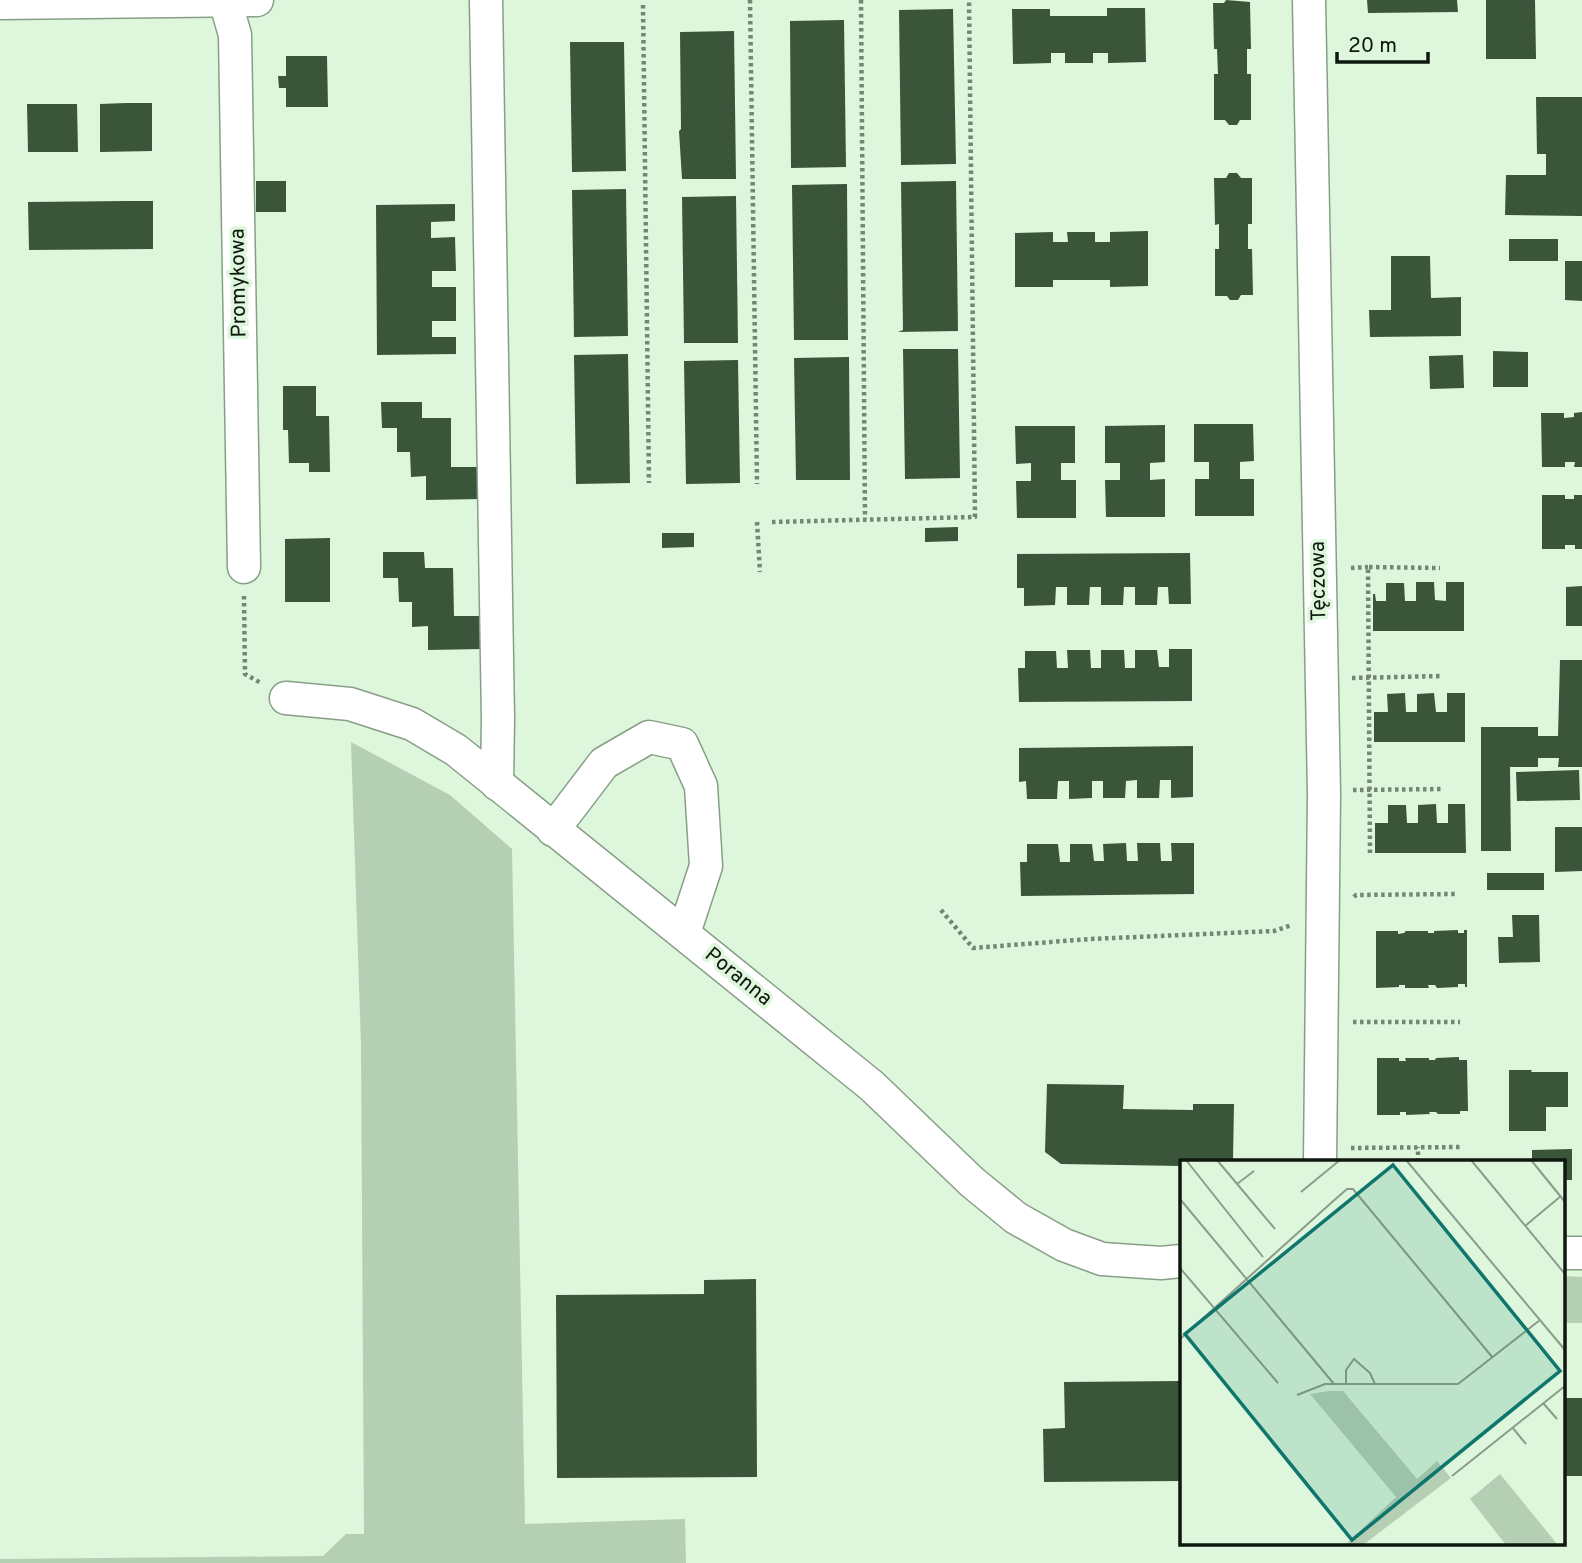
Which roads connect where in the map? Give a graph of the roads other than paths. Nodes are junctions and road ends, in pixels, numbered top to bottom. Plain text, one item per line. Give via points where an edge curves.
1 (257, 0) edge
2 (486, 0) edge
3 (1308, 0) edge
4 (225, 1) edge
5 (0, 3) edge
6 (244, 567) road end
7 (286, 698) road end
8 (497, 783) junction
9 (553, 830) junction
10 (684, 933) junction
11 (1320, 1156) edge
12 (1564, 1253) edge
13 (1582, 1253) edge
14 (1180, 1262) edge

1 - 4 street
2 - 8 street
3 - 11 street, Tęczowa via 1324,790
4 - 5 street
4 - 6 street, Promykowa via 235,35
7 - 8 street, Poranna via 351,704 412,724 456,750
8 - 9 street, Poranna
9 - 10 street, Poranna
9 - 10 street via 604,763 649,737 682,744 701,786 706,866
10 - 14 street, Poranna via 872,1086 1016,1218 1064,1245 1102,1259
12 - 13 street

